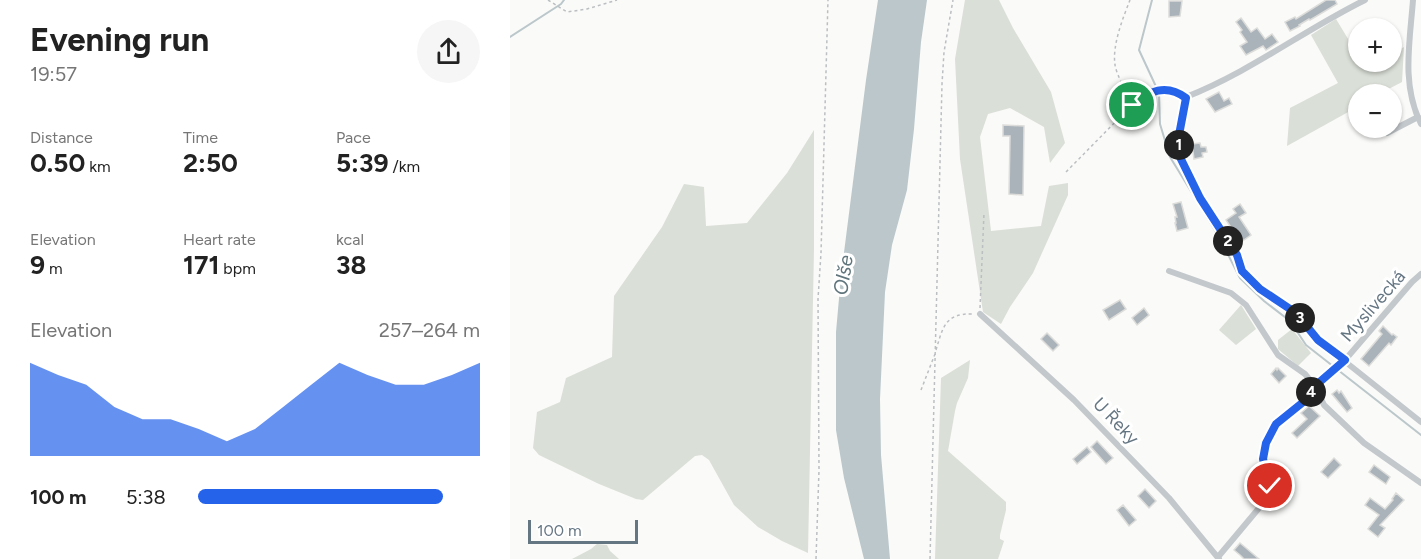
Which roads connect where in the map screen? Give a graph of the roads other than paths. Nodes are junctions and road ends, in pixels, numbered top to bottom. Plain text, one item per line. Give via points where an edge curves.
1 (1365, 0) edge
2 (1413, 0) edge
3 (1155, 91) road end
4 (1186, 98) junction
5 (1419, 120) edge
6 (1402, 127) edge
7 (1169, 271) dead end
8 (1421, 274) edge
9 (980, 314) road end
10 (1340, 365) junction
11 (1315, 386) junction
12 (1421, 422) edge
13 (1421, 483) edge
14 (1219, 558) edge

1 - 4 street via 1240,72
2 - 5 street via 1408,73
3 - 4 street via 1178,92
4 - 10 street via 1178,153 1200,198 1237,255 1242,271 1260,289 1296,313
5 - 6 street
7 - 11 street via 1231,293 1246,306 1278,356 1305,374
8 - 10 street, Myslivecká
9 - 14 street, U Řeky via 1074,400 1169,498
10 - 11 street, Myslivecká
10 - 12 street via 1374,385
11 - 13 street via 1324,405 1364,443
11 - 14 street, Myslivecká via 1307,399 1276,424 1263,459 1270,486 1259,508

